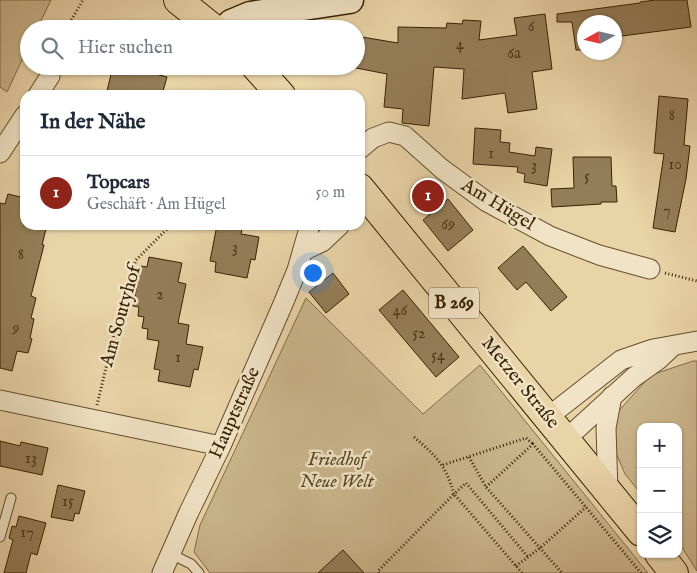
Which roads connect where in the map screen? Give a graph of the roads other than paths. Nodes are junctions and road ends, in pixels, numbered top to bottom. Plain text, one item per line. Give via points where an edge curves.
1 (178, 0) edge
2 (350, 0) edge
3 (291, 4) edge
4 (203, 20) edge
5 (238, 20) edge
6 (263, 75) edge
7 (50, 76) dead end
8 (41, 90) edge
9 (277, 90) edge
10 (20, 122) edge
11 (365, 145) edge
12 (0, 152) edge
13 (365, 199) edge
14 (309, 230) edge
15 (335, 230) edge
16 (303, 251) junction
17 (650, 269) road end
18 (697, 341) edge
19 (673, 346) junction
20 (612, 396) junction
21 (0, 400) edge
22 (548, 418) junction
23 (566, 439) junction
24 (221, 446) junction
25 (608, 491) junction
26 (11, 498) dead end
27 (637, 527) edge
28 (0, 537) edge
29 (171, 554) junction
30 (662, 558) edge
31 (162, 573) edge
32 (199, 573) edge
33 (674, 573) edge

1 - 4 main road
2 - 3 main road
3 - 5 main road
6 - 9 main road
7 - 8 street
10 - 12 street
11 - 17 street, Am Hügel via 389,132 405,136 442,169 487,202 550,236 599,255
13 - 22 main road, Metzer Straße / B 269
14 - 16 street, Hauptstraße
15 - 16 street via 322,242
16 - 24 street, Hauptstraße
18 - 19 street
19 - 20 street
19 - 22 street via 621,360
20 - 23 street
20 - 25 street via 606,428
21 - 24 street
22 - 23 main road, Metzer Straße / B 269
23 - 25 main road, Metzer Straße / B 269
24 - 29 street, Hauptstraße
25 - 27 main road, Metzer Straße / B 269
26 - 28 lane
29 - 31 street, Hauptstraße
29 - 32 lane via 191,564
30 - 33 main road

